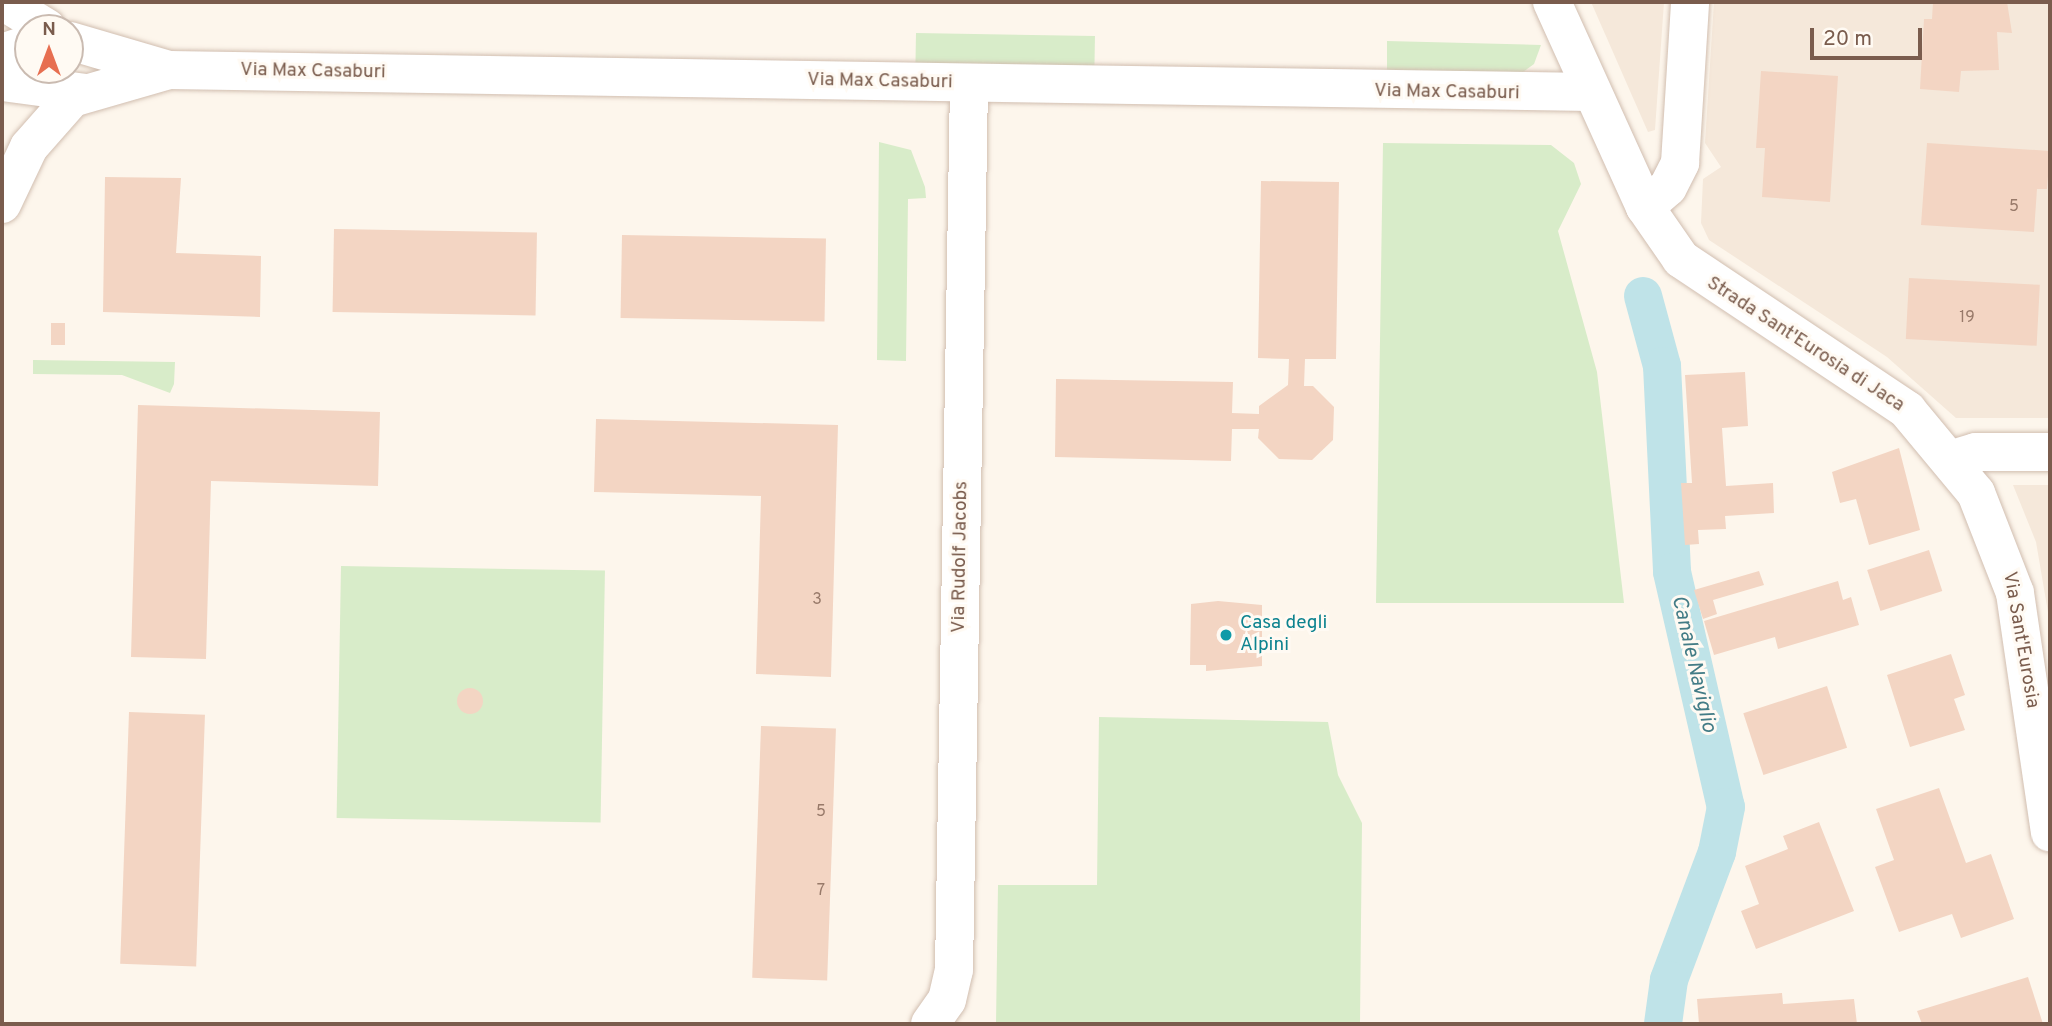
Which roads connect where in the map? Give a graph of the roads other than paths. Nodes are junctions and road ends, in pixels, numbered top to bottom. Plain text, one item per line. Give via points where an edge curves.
1 (4, 2) edge
2 (1552, 2) edge
3 (1690, 2) edge
4 (24, 14) edge
5 (84, 45) edge
6 (169, 70) junction
7 (2, 82) edge
8 (969, 83) junction
9 (1591, 92) junction
10 (86, 93) junction
11 (2, 204) edge
12 (1645, 206) junction
13 (2050, 452) edge
14 (1953, 459) junction
15 (2050, 832) edge
16 (930, 1024) edge

1 - 4 street
2 - 9 street, Strada Sant'Eurosia di Jaca
3 - 12 street via 1680,163 1668,187
5 - 6 street, Via Max Casaburi
6 - 8 street, Via Max Casaburi
6 - 10 street, Via Max Casaburi
7 - 10 street, Via Max Casaburi
8 - 9 street, Via Max Casaburi
8 - 16 street, Via Rudolf Jacobs via 954,970 947,1000
9 - 12 street, Strada Sant'Eurosia di Jaca
10 - 11 street, Via Max Casaburi via 72,98 36,139
12 - 14 street, Strada Sant'Eurosia di Jaca via 1692,270 1894,400
13 - 14 street via 1976,452
14 - 15 street, Via Sant'Eurosia via 1992,524 2015,593

